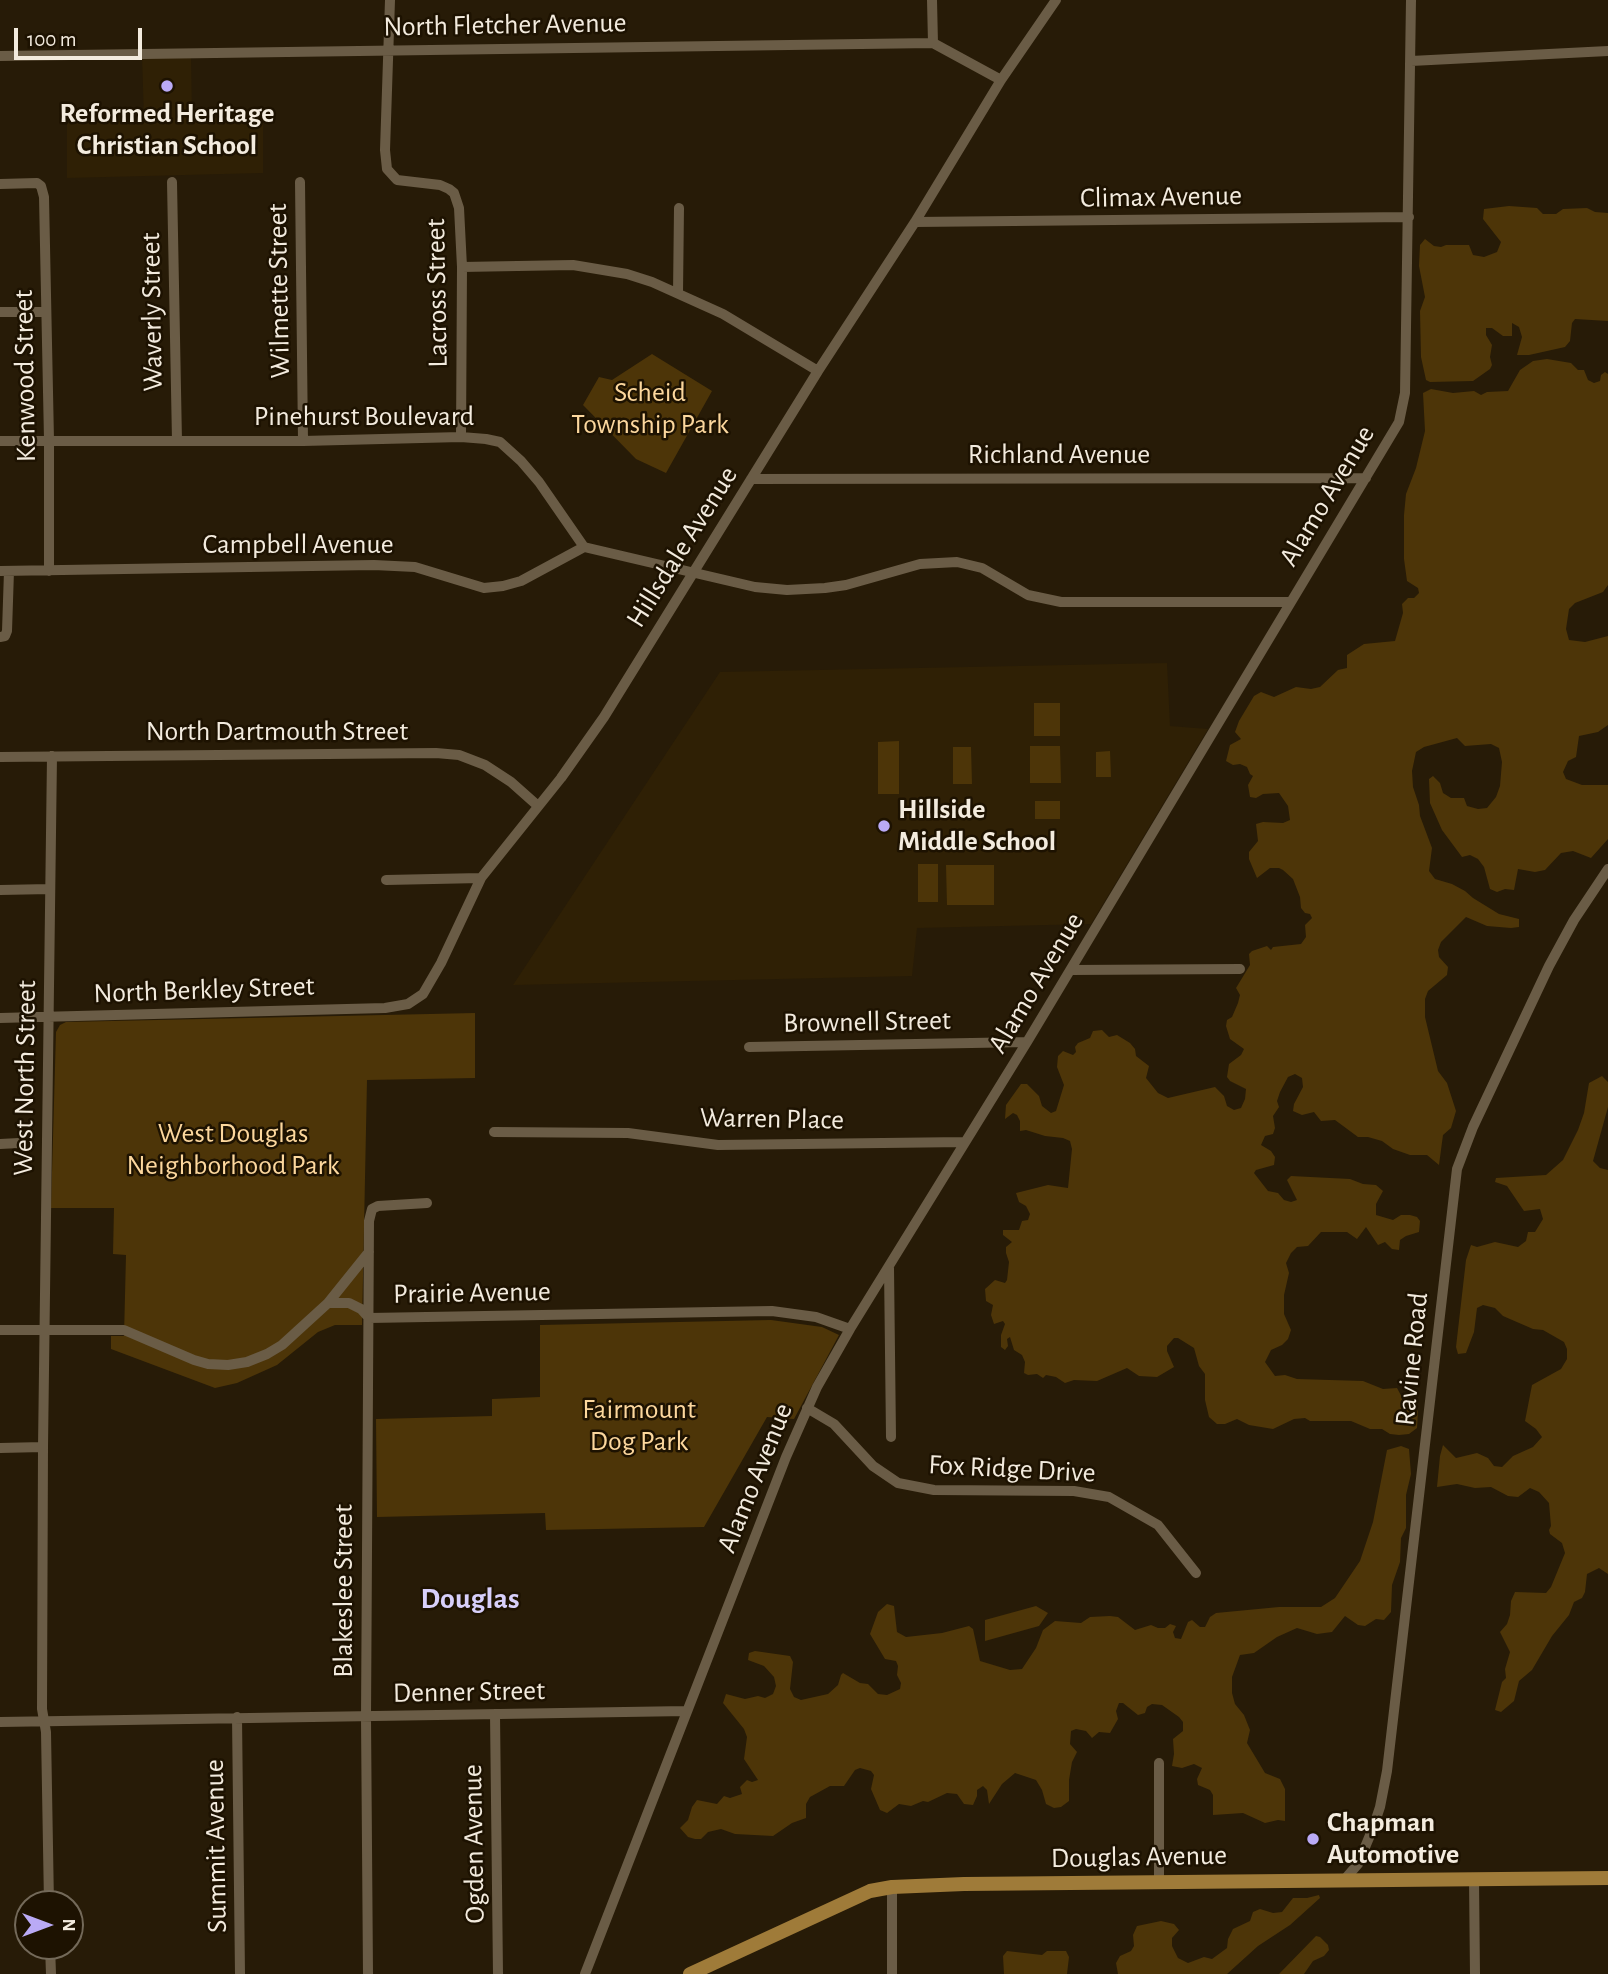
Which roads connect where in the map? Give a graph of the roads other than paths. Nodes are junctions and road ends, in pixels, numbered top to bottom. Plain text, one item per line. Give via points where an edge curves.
1 (390, 0) edge
2 (932, 0) edge
3 (1056, 0) edge
4 (1411, 0) edge
5 (933, 43) junction
6 (388, 49) junction
7 (1608, 51) edge
8 (0, 56) edge
9 (1411, 61) junction
10 (1001, 80) junction
11 (300, 181) dead end
12 (172, 182) dead end
13 (0, 184) edge
14 (680, 208) dead end
15 (1409, 217) junction
16 (915, 222) junction
17 (462, 267) junction
18 (678, 293) junction
19 (0, 312) edge
20 (46, 312) junction
21 (818, 371) junction
22 (461, 437) junction
23 (49, 440) junction
24 (0, 441) edge
25 (177, 441) junction
26 (303, 441) junction
27 (1366, 478) junction
28 (751, 479) junction
29 (584, 547) junction
30 (5, 571) edge
31 (48, 571) junction
32 (694, 572) junction
33 (1290, 601) junction
34 (0, 637) edge
35 (52, 756) junction
36 (0, 757) edge
37 (538, 806) junction
38 (1608, 869) edge
39 (481, 878) junction
40 (386, 880) dead end
41 (50, 889) junction
42 (0, 890) edge
43 (1240, 969) dead end
44 (1070, 970) junction
45 (408, 1003) joint
46 (49, 1017) junction
47 (0, 1018) edge
48 (1027, 1042) junction
49 (749, 1047) dead end
50 (494, 1132) dead end
51 (965, 1142) junction
52 (19, 1143) dead end
53 (0, 1144) edge
54 (427, 1203) dead end
55 (369, 1252) junction
56 (889, 1268) junction
57 (328, 1303) junction
58 (369, 1318) junction
59 (43, 1329) junction
60 (850, 1329) junction
61 (0, 1330) edge
62 (807, 1408) junction
63 (891, 1437) dead end
64 (43, 1447) junction
65 (0, 1448) edge
66 (1196, 1573) dead end
67 (687, 1711) junction
68 (495, 1714) junction
69 (237, 1717) junction
70 (366, 1717) junction
71 (44, 1721) junction
72 (0, 1722) edge
73 (1159, 1763) dead end
74 (1608, 1878) edge
75 (1345, 1879) junction
76 (1474, 1879) junction
77 (1159, 1882) junction
78 (892, 1887) junction
79 (49, 1890) edge
80 (240, 1974) edge
81 (368, 1974) edge
82 (498, 1974) edge
83 (585, 1974) edge
84 (690, 1974) edge
85 (892, 1974) edge
86 (1475, 1974) edge

1 - 6 street
2 - 5 street
3 - 10 street, Hillsdale Avenue
4 - 9 street, Alamo Avenue
5 - 6 street, North Fletcher Avenue
5 - 10 street, North Fletcher Avenue
6 - 8 street, North Fletcher Avenue
6 - 17 street, Lacross Street via 387,169 397,180 440,185 454,193
7 - 9 street
9 - 15 street, Alamo Avenue
10 - 16 street, Hillsdale Avenue
11 - 26 street, Wilmette Street
12 - 25 street, Waverly Street
13 - 20 street, Kenwood Street via 37,183 43,190
14 - 18 street
15 - 16 street, Climax Avenue
15 - 27 street, Alamo Avenue via 1404,409
16 - 21 street, Hillsdale Avenue
17 - 18 street via 573,265 627,274
17 - 22 street, Lacross Street
18 - 21 street via 723,314
19 - 20 street
20 - 23 street, Kenwood Street
21 - 28 street, Hillsdale Avenue
22 - 26 street, Pinehurst Boulevard
22 - 29 street, Pinehurst Boulevard via 500,442 510,450 539,482
23 - 24 street, Pinehurst Boulevard
23 - 25 street, Pinehurst Boulevard
23 - 31 street, Kenwood Street
25 - 26 street, Pinehurst Boulevard
27 - 28 street, Richland Avenue
27 - 33 street, Alamo Avenue
28 - 32 street, Hillsdale Avenue
29 - 31 street, Campbell Avenue via 521,581 484,588 415,567 374,565
29 - 32 street
30 - 31 street, Campbell Avenue
30 - 34 street via 8,631
32 - 33 street via 755,587 810,589 846,585 920,564 957,562 982,568 1028,595 1061,602
32 - 37 street, Hillsdale Avenue via 604,717
33 - 44 street, Alamo Avenue
35 - 36 street, North Dartmouth Street
35 - 37 street, North Dartmouth Street via 459,755 498,773
35 - 41 street, West North Street
37 - 39 street, Hillsdale Avenue
38 - 75 street, Ravine Road via 1549,966 1457,1169 1387,1771 1373,1828 1358,1864
39 - 40 street
39 - 45 street, Hillsdale Avenue via 431,983
41 - 42 street
41 - 46 street, West North Street
43 - 44 street
44 - 48 street, Alamo Avenue
45 - 46 street, North Berkley Street
46 - 47 street, North Berkley Street
46 - 59 street, West North Street
48 - 49 street, Brownell Street
48 - 51 street, Alamo Avenue
50 - 51 street, Warren Place via 628,1133 718,1145
51 - 56 street, Alamo Avenue
52 - 53 street
54 - 55 street, Blakeslee Street via 372,1209
55 - 57 street
55 - 58 street, Blakeslee Street
56 - 60 street, Alamo Avenue
56 - 63 street
57 - 58 street, Prairie Avenue via 349,1303
57 - 59 street via 282,1345 238,1364 194,1360 124,1329
58 - 60 street, Prairie Avenue via 772,1311 816,1317
58 - 70 street, Blakeslee Street
59 - 61 street
59 - 64 street, West North Street
60 - 62 street, Alamo Avenue
62 - 66 street, Fox Ridge Drive via 834,1424 873,1466 898,1483 934,1490 1074,1490 1109,1497 1158,1525
62 - 67 street, Alamo Avenue
64 - 65 street
64 - 71 street, West North Street
67 - 68 street, Denner Street
67 - 83 street, Alamo Avenue
68 - 70 street, Denner Street
68 - 82 street, Ogden Avenue
69 - 70 street, Denner Street
69 - 71 street, Denner Street
69 - 80 street, Summit Avenue
70 - 81 street, Blakeslee Street
71 - 72 street, Denner Street
71 - 79 street, West North Street
73 - 77 street
74 - 76 main road, Douglas Avenue
75 - 76 main road, Douglas Avenue
75 - 77 main road, Douglas Avenue
76 - 86 street
77 - 78 main road, Douglas Avenue
78 - 84 main road, Douglas Avenue via 870,1891
78 - 85 street

